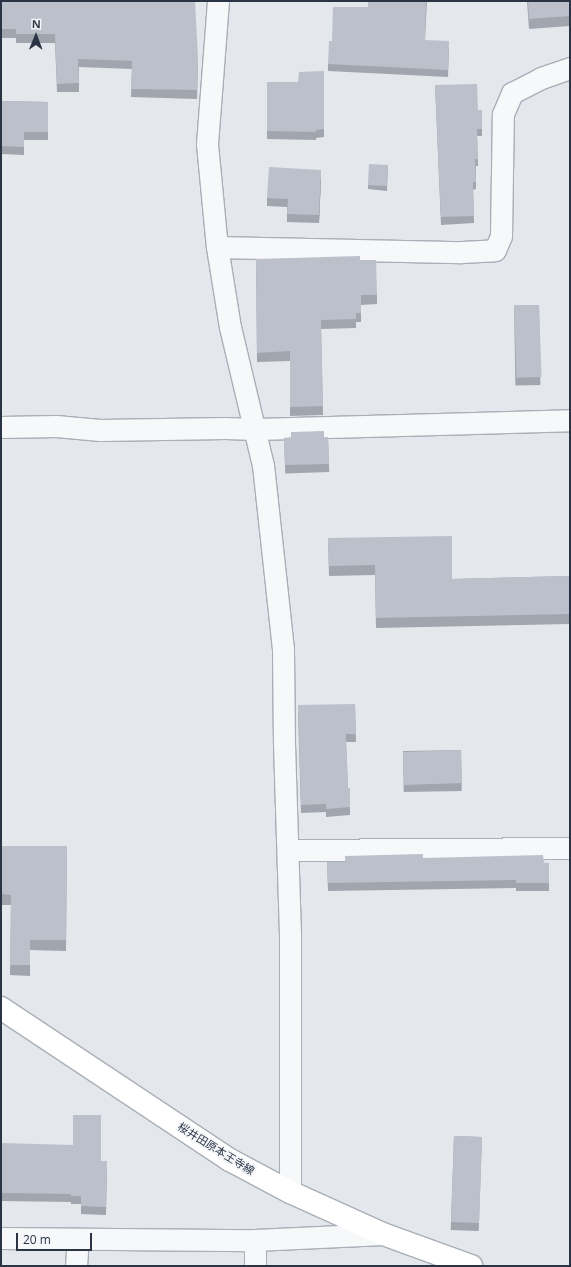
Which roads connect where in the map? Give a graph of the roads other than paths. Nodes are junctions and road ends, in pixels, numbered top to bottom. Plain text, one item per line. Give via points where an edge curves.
1 (218, 1) edge
2 (570, 68) edge
3 (217, 247) junction
4 (570, 420) edge
5 (1, 427) edge
6 (256, 429) junction
7 (570, 848) edge
8 (289, 850) junction
9 (1, 1008) edge
10 (290, 1192) junction
11 (383, 1234) junction
12 (1, 1238) edge
13 (78, 1239) junction
14 (255, 1240) junction
15 (76, 1266) edge
16 (255, 1266) edge
17 (471, 1266) edge

1 - 3 street via 207,144
2 - 3 street via 541,78 512,93 503,114 501,236 495,250 462,252
3 - 6 street via 230,327
4 - 6 street
5 - 6 street via 56,426 100,430
6 - 8 street via 264,465 283,650
7 - 8 street
8 - 10 street
9 - 10 main road, 桜井田原本王寺線 via 230,1160
10 - 11 main road, 桜井田原本王寺線
11 - 14 street
11 - 17 main road, 桜井田原本王寺線
12 - 13 street
13 - 14 street
13 - 15 street
14 - 16 street

